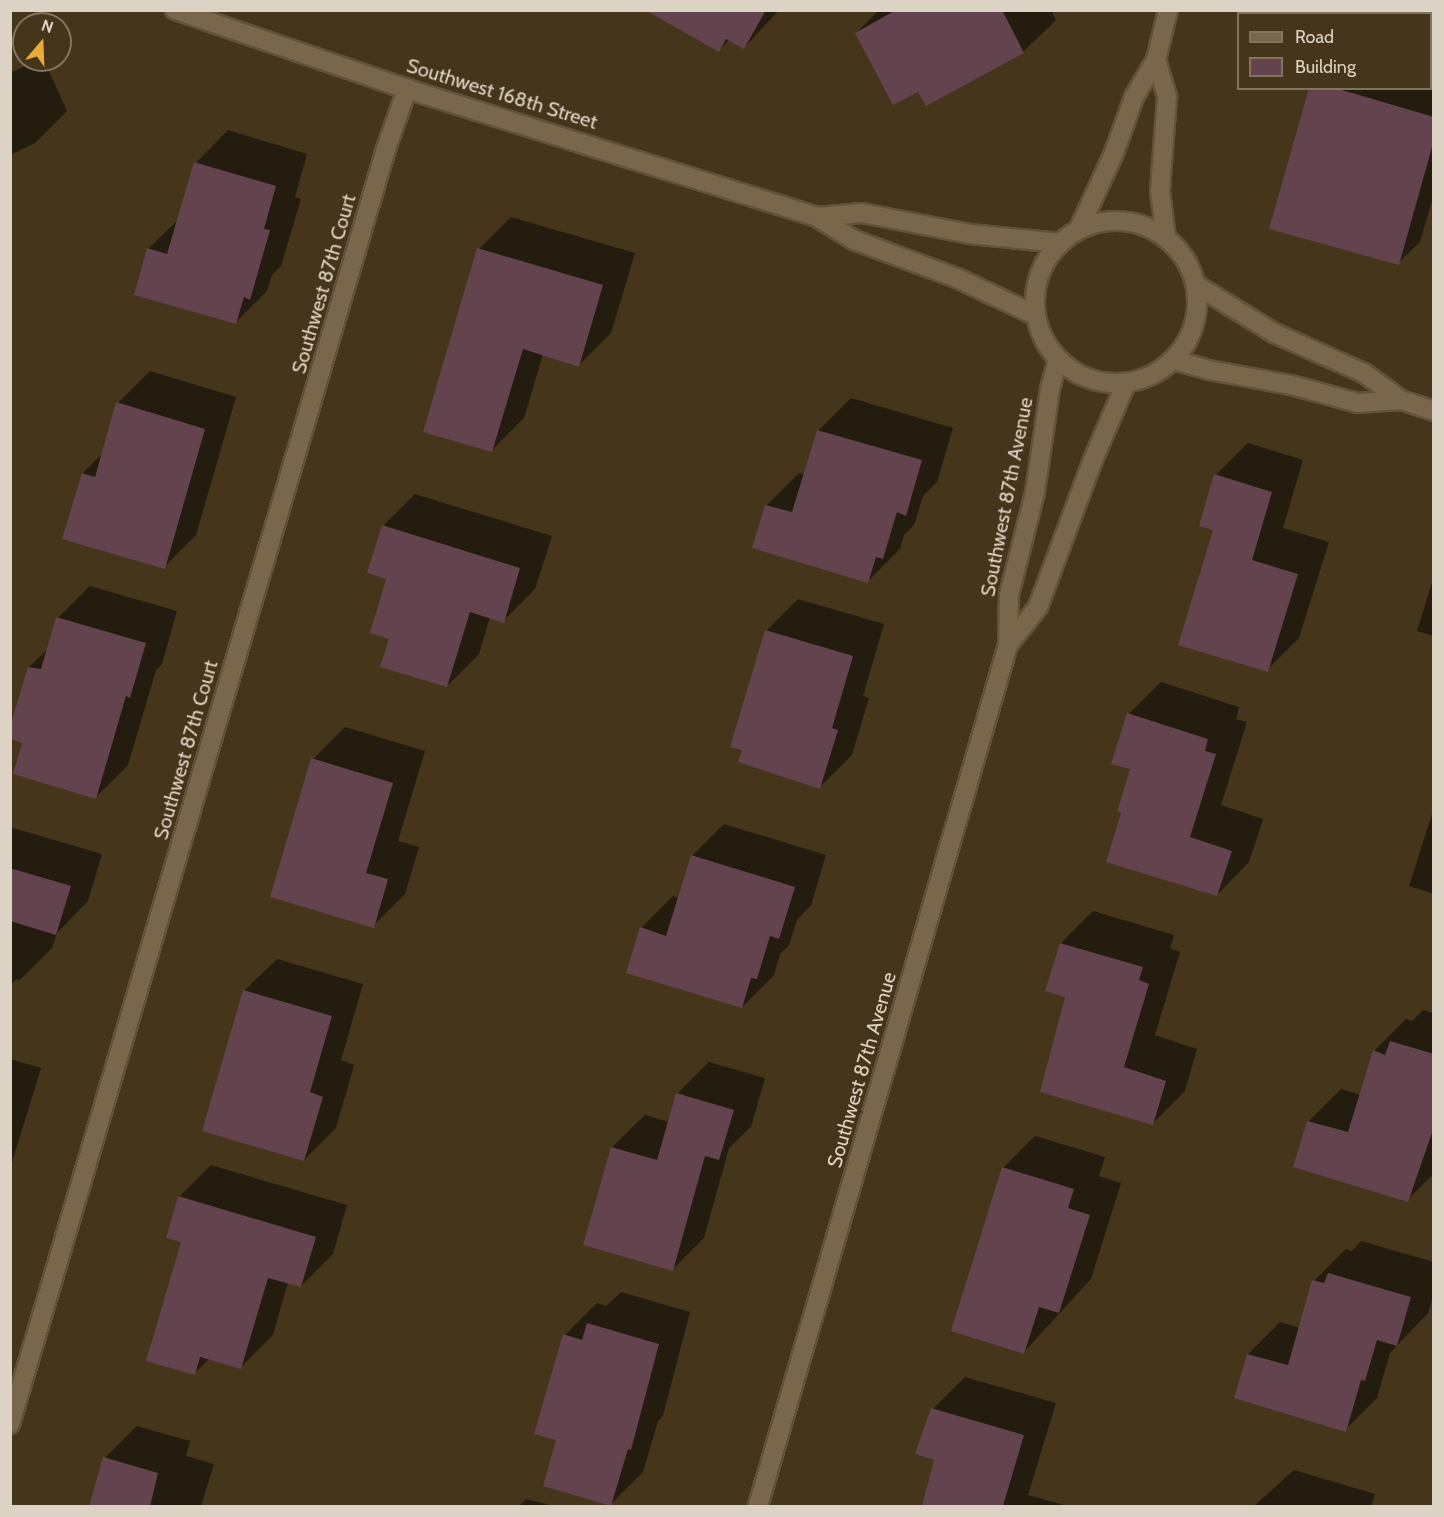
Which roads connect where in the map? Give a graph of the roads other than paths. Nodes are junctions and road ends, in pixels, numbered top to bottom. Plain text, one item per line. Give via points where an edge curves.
1 (176, 10) edge
2 (1168, 10) edge
3 (1156, 60) junction
4 (407, 89) junction
5 (817, 217) junction
6 (1079, 230) junction
7 (1166, 238) junction
8 (1060, 243) junction
9 (1196, 285) junction
10 (1035, 315) junction
11 (1058, 359) junction
12 (1174, 360) junction
13 (1126, 383) junction
14 (1401, 400) junction
15 (1433, 409) edge
16 (1008, 645) junction
17 (10, 1424) edge
18 (758, 1506) edge

1 - 4 street, Southwest 168th Street
2 - 3 street
3 - 6 street via 1134,97
3 - 7 street via 1167,97 1160,191
4 - 5 street, Southwest 168th Street
4 - 17 street, Southwest 87th Court via 386,149
5 - 8 street, Southwest 168th Street via 862,213 969,234
5 - 10 street, Southwest 168th Street via 854,240 957,278
6 - 7 street via 1101,222 1124,221 1147,227
6 - 8 street
7 - 9 street via 1185,260
8 - 10 street via 1046,260 1038,282
9 - 12 street via 1197,312 1190,338
9 - 14 street via 1274,333 1364,373
10 - 11 street
11 - 13 street via 1078,374 1102,382
11 - 16 street, Southwest 87th Avenue via 1035,492 1009,595
12 - 13 street via 1152,375
12 - 14 street via 1358,403
13 - 16 street, Southwest 87th Avenue via 1038,607
14 - 15 street
16 - 18 street, Southwest 87th Avenue

